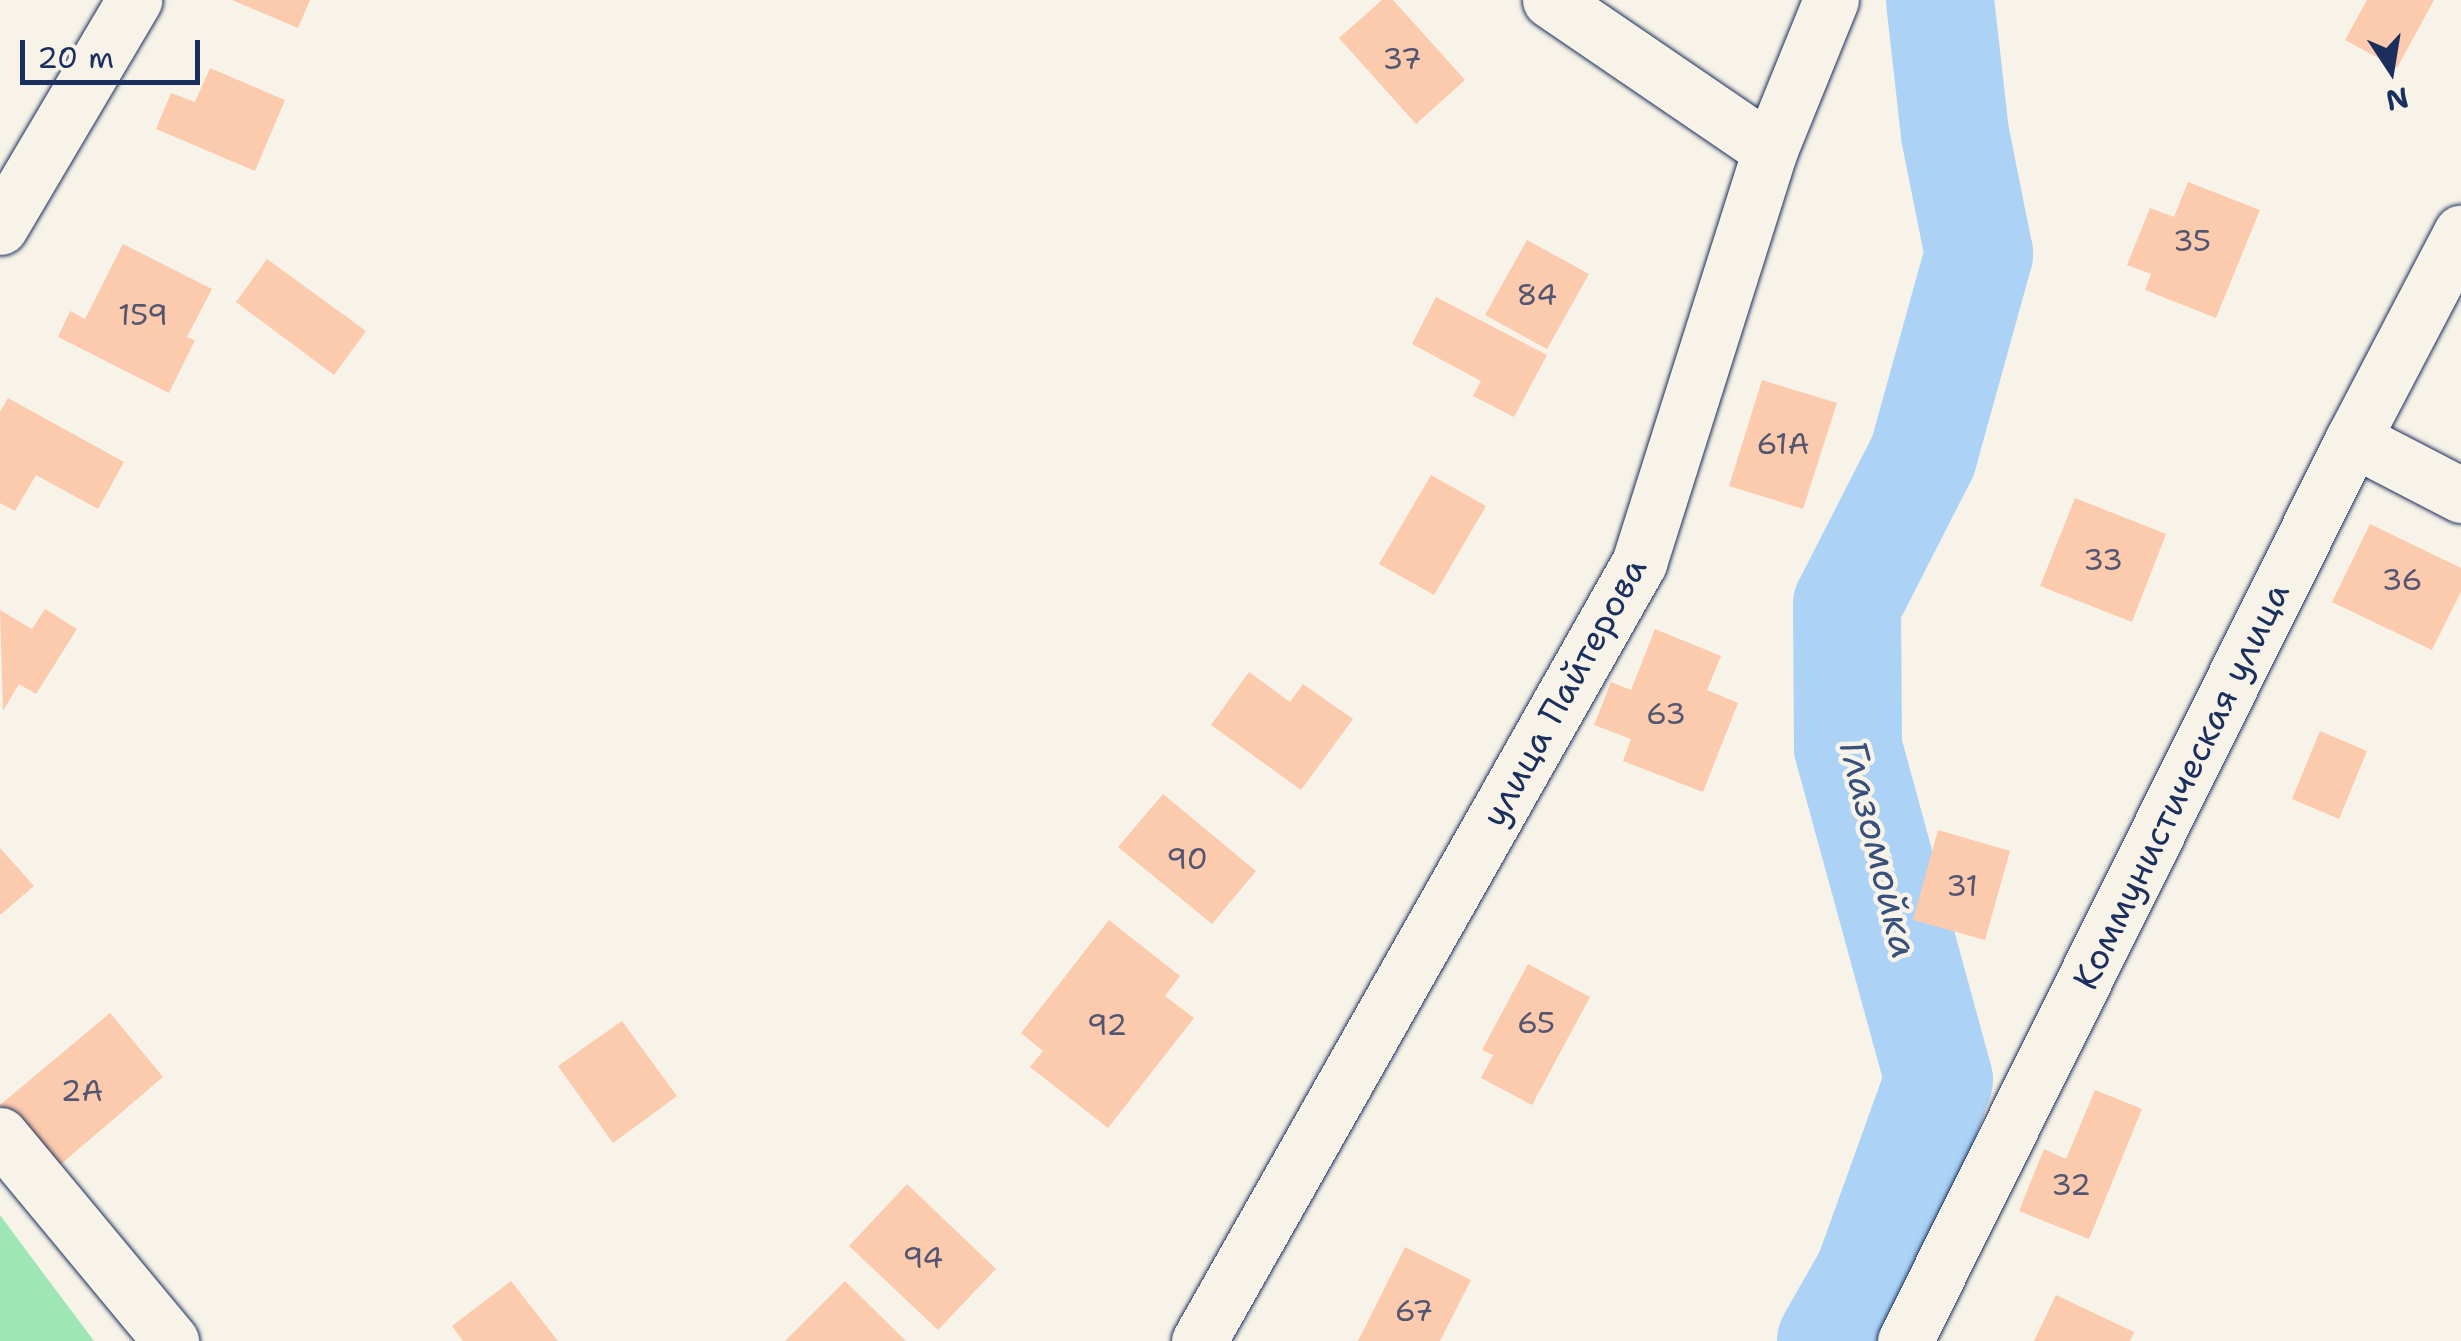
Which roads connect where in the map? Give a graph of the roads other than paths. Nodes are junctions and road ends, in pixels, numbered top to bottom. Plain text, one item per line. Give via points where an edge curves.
1 (134, 0) edge
2 (1550, 0) edge
3 (1831, 0) edge
4 (1770, 150) junction
5 (0, 227) edge
6 (2461, 232) edge
7 (2353, 439) junction
8 (2461, 496) edge
9 (0, 1135) edge
10 (171, 1341) edge
11 (1199, 1341) edge
12 (1905, 1341) edge

1 - 5 street
2 - 4 street
3 - 4 street, улица Пайтерова
4 - 11 street, улица Пайтерова via 1639,563
6 - 7 street, Коммунистическая улица
7 - 8 street
7 - 12 street, Коммунистическая улица
9 - 10 street

